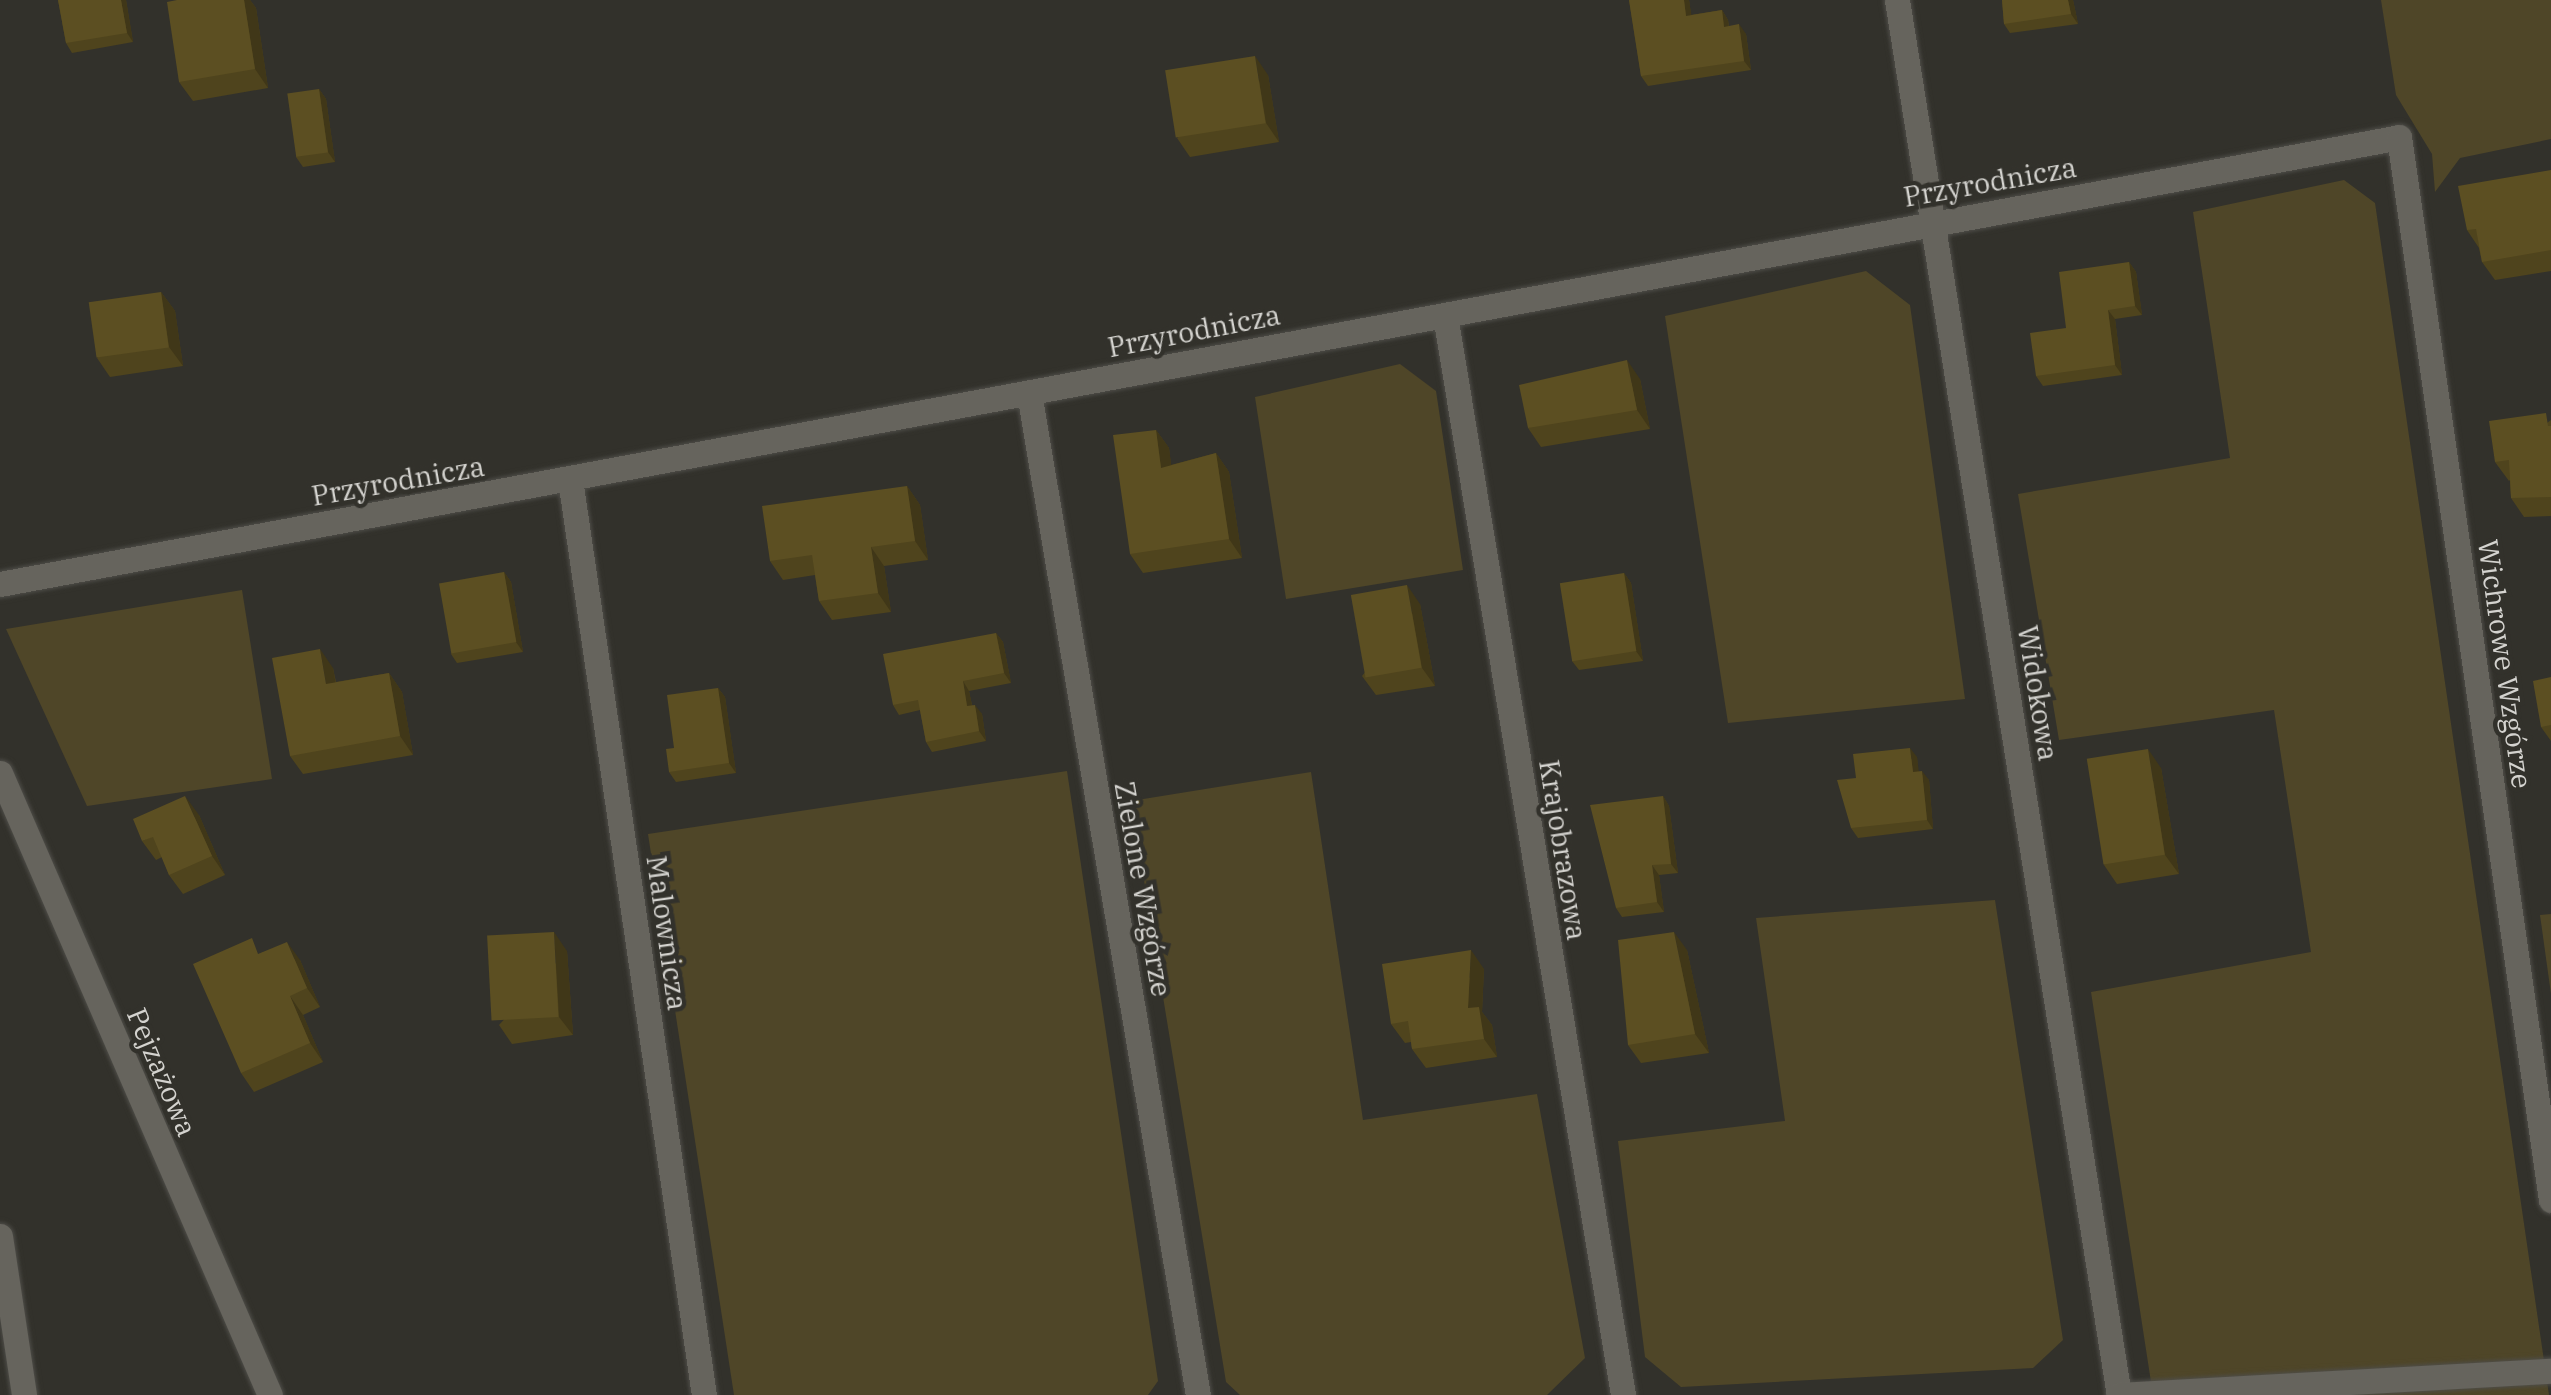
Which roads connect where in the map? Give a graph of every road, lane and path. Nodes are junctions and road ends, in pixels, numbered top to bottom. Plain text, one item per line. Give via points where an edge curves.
1 (1897, 0) edge
2 (2399, 137) joint
3 (1934, 222) junction
4 (1445, 315) junction
5 (1029, 393) junction
6 (570, 480) junction
7 (0, 584) edge
8 (0, 774) edge
9 (2551, 1200) edge
10 (0, 1236) edge
11 (2551, 1372) edge
12 (24, 1395) edge
13 (270, 1395) edge
14 (704, 1395) edge
15 (1198, 1395) edge
16 (1622, 1395) edge
17 (2118, 1395) edge

1 - 3 street, Widokowa
2 - 3 street, Przyrodnicza
2 - 9 street, Wichrowe Wzgórze
3 - 4 street, Przyrodnicza
3 - 17 street, Widokowa
4 - 5 street, Przyrodnicza
4 - 16 street, Krajobrazowa
5 - 6 street, Przyrodnicza
5 - 15 street, Zielone Wzgórze
6 - 7 street, Przyrodnicza
6 - 14 street, Malownicza
8 - 13 street, Pejzażowa
10 - 12 street
11 - 17 street

